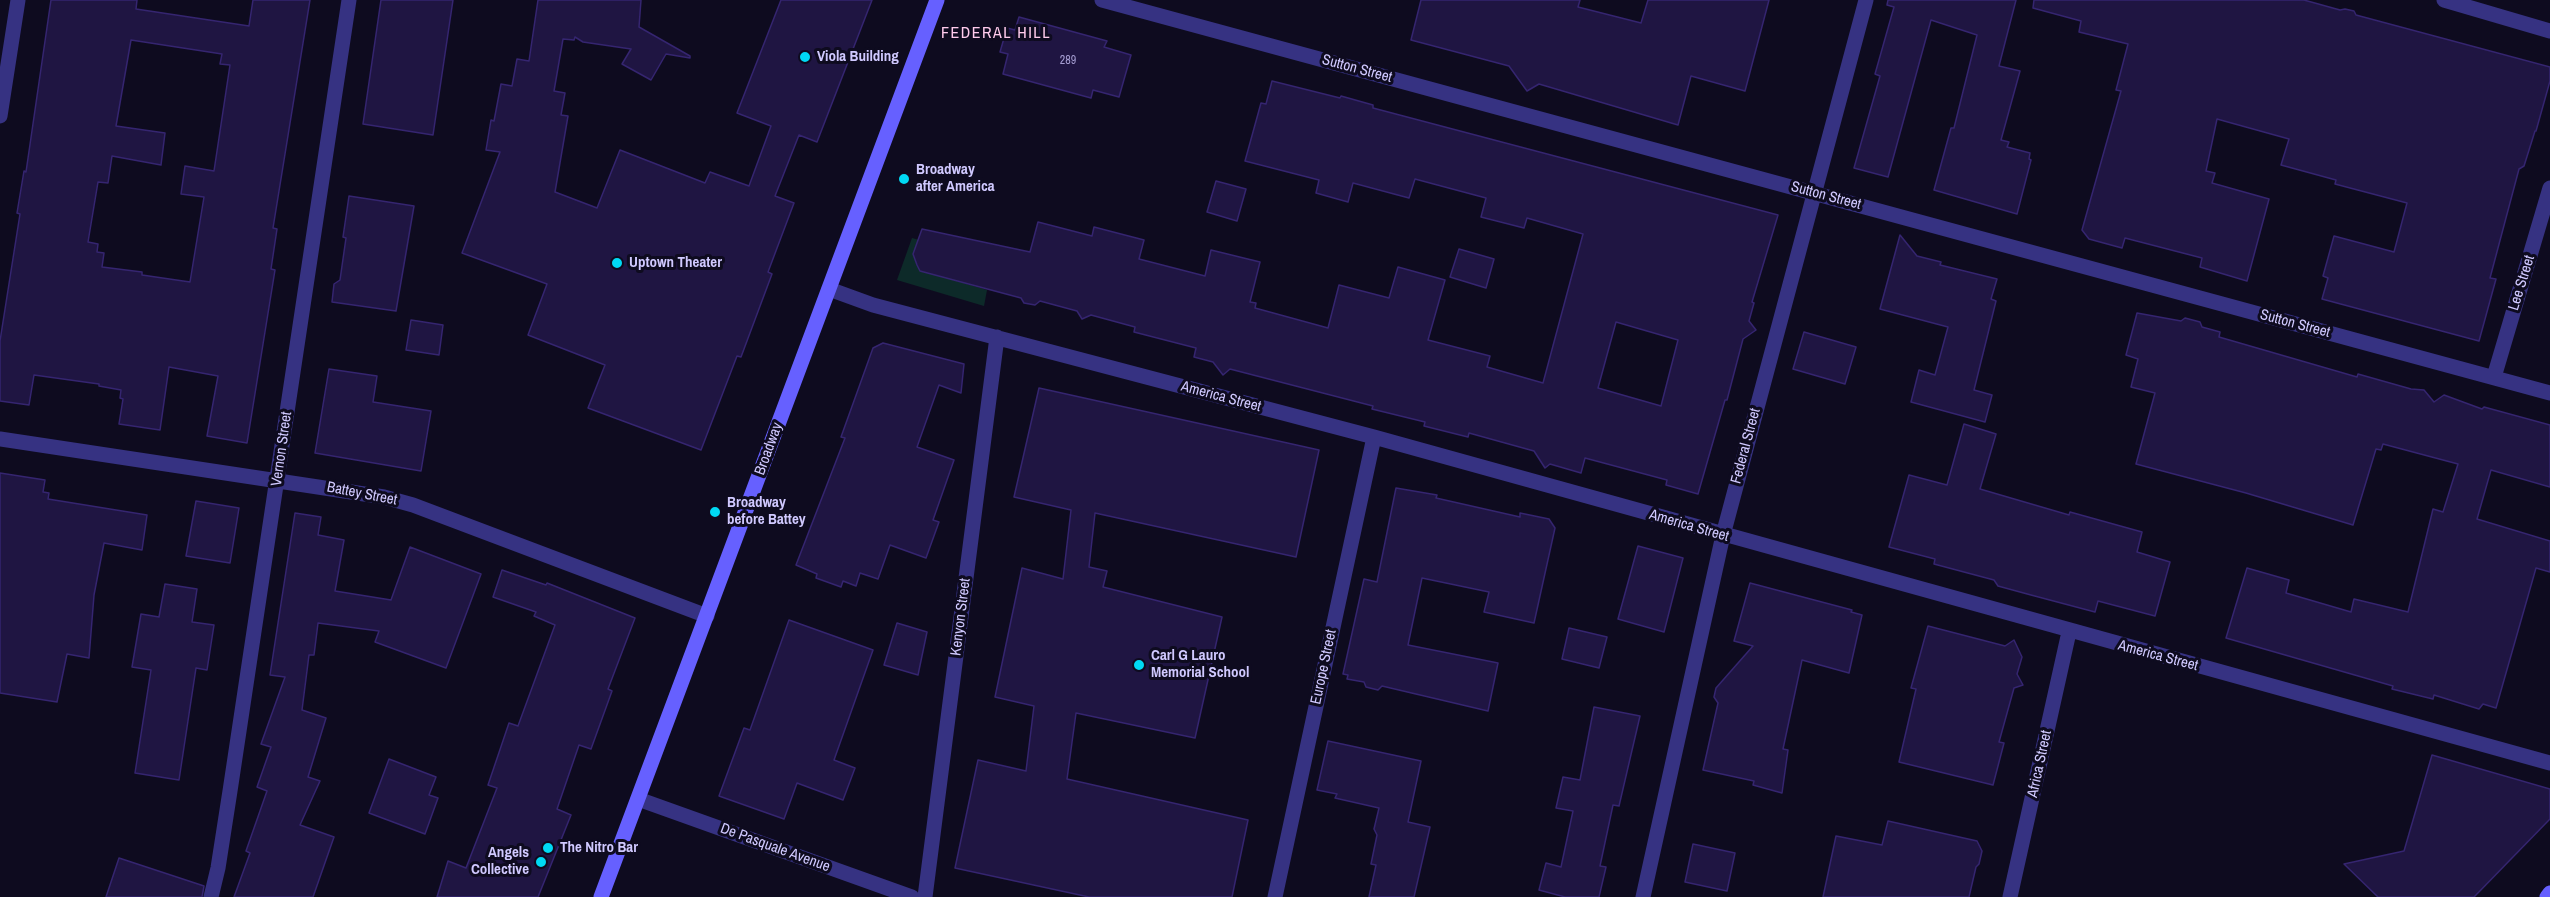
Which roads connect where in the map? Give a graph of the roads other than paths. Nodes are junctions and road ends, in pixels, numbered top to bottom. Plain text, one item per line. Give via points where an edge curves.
1 (18, 0) edge
2 (349, 0) edge
3 (937, 0) edge
4 (1102, 0) edge
5 (1866, 0) edge
6 (2444, 0) edge
7 (2482, 5) edge
8 (2550, 31) edge
9 (0, 116) edge
10 (2550, 188) edge
11 (1815, 193) junction
12 (829, 289) junction
13 (997, 337) junction
14 (2494, 377) junction
15 (2550, 393) edge
16 (1374, 437) junction
17 (0, 439) edge
18 (277, 479) junction
19 (1723, 535) junction
20 (707, 616) junction
21 (2069, 632) junction
22 (2550, 763) edge
23 (638, 799) junction
24 (2550, 893) edge
25 (211, 897) edge
26 (601, 897) edge
27 (912, 897) edge
28 (925, 897) edge
29 (1275, 897) edge
30 (1643, 897) edge
31 (2010, 897) edge
32 (2547, 897) edge

1 - 9 street
2 - 18 street, Vernon Street
3 - 12 main road, Broadway
4 - 11 street, Sutton Street
5 - 11 street, Federal Street
6 - 7 street
7 - 8 street
10 - 14 street, Lee Street
11 - 14 street, Sutton Street
11 - 19 street, Federal Street
12 - 13 street, America Street via 873,305
12 - 20 main road, Broadway
13 - 16 street, America Street
13 - 28 street, Kenyon Street
14 - 15 street, Sutton Street
16 - 19 street, America Street
16 - 29 street, Europe Street
17 - 18 street, Battey Street
18 - 20 street, Battey Street via 384,496
18 - 25 street, Vernon Street
19 - 21 street, America Street
19 - 30 street, Federal Street
20 - 23 main road, Broadway
21 - 22 street, America Street
21 - 31 street, Africa Street
23 - 26 main road, Broadway
23 - 27 street, De Pasquale Avenue
24 - 32 main road

